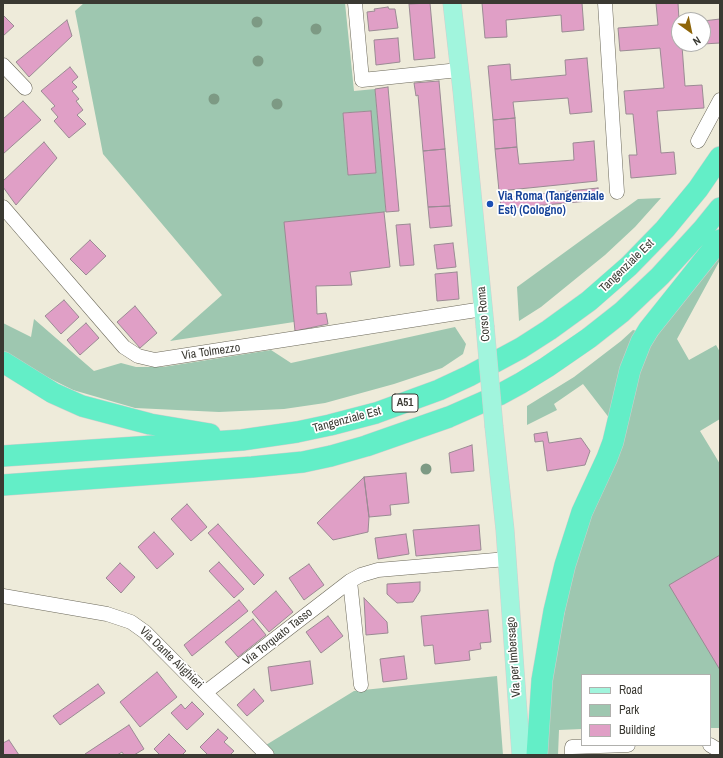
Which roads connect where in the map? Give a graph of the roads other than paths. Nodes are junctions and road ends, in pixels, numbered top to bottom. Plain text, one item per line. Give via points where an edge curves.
1 (355, 3) edge
2 (452, 3) edge
3 (605, 3) edge
4 (3, 65) edge
5 (459, 70) junction
6 (25, 88) dead end
7 (720, 100) edge
8 (698, 141) dead end
9 (720, 158) edge
10 (617, 192) dead end
11 (3, 207) edge
12 (720, 208) edge
13 (720, 240) edge
14 (484, 317) junction
15 (3, 362) edge
16 (242, 440) junction
17 (3, 456) edge
18 (3, 485) edge
19 (507, 559) junction
20 (350, 581) junction
21 (3, 596) edge
22 (361, 685) dead end
23 (206, 692) junction
24 (600, 746) edge
25 (711, 746) edge
26 (720, 751) edge
27 (268, 755) edge
28 (521, 755) edge
29 (537, 755) edge
30 (572, 755) edge

1 - 5 street via 362,80
2 - 5 main road, Corso Roma
3 - 10 street
4 - 6 street
5 - 14 main road, Corso Roma
7 - 8 street
9 - 16 highway, Tangenziale Est / A51 via 682,210 629,266 589,301 521,348 439,390 376,413 313,429
11 - 14 street, Via Tolmezzo via 124,347 138,356 155,360
12 - 18 highway, A51 via 660,276 622,312 589,338 520,383 449,417 366,446 302,462
13 - 29 highway via 649,329 630,370 613,442 582,512 565,564 542,680
14 - 19 main road, Corso Roma, bridge
15 - 16 highway via 53,393 82,406 150,424
16 - 17 highway, Tangenziale Est / A51
19 - 20 street, Via Torquato Tasso via 378,570
19 - 28 main road, Via per Imbersago
20 - 22 street
20 - 23 street, Via Torquato Tasso
21 - 23 street, Via Dante Alighieri via 107,614 131,622 145,632
23 - 27 street, Via Dante Alighieri
24 - 30 street via 572,747
25 - 26 street

